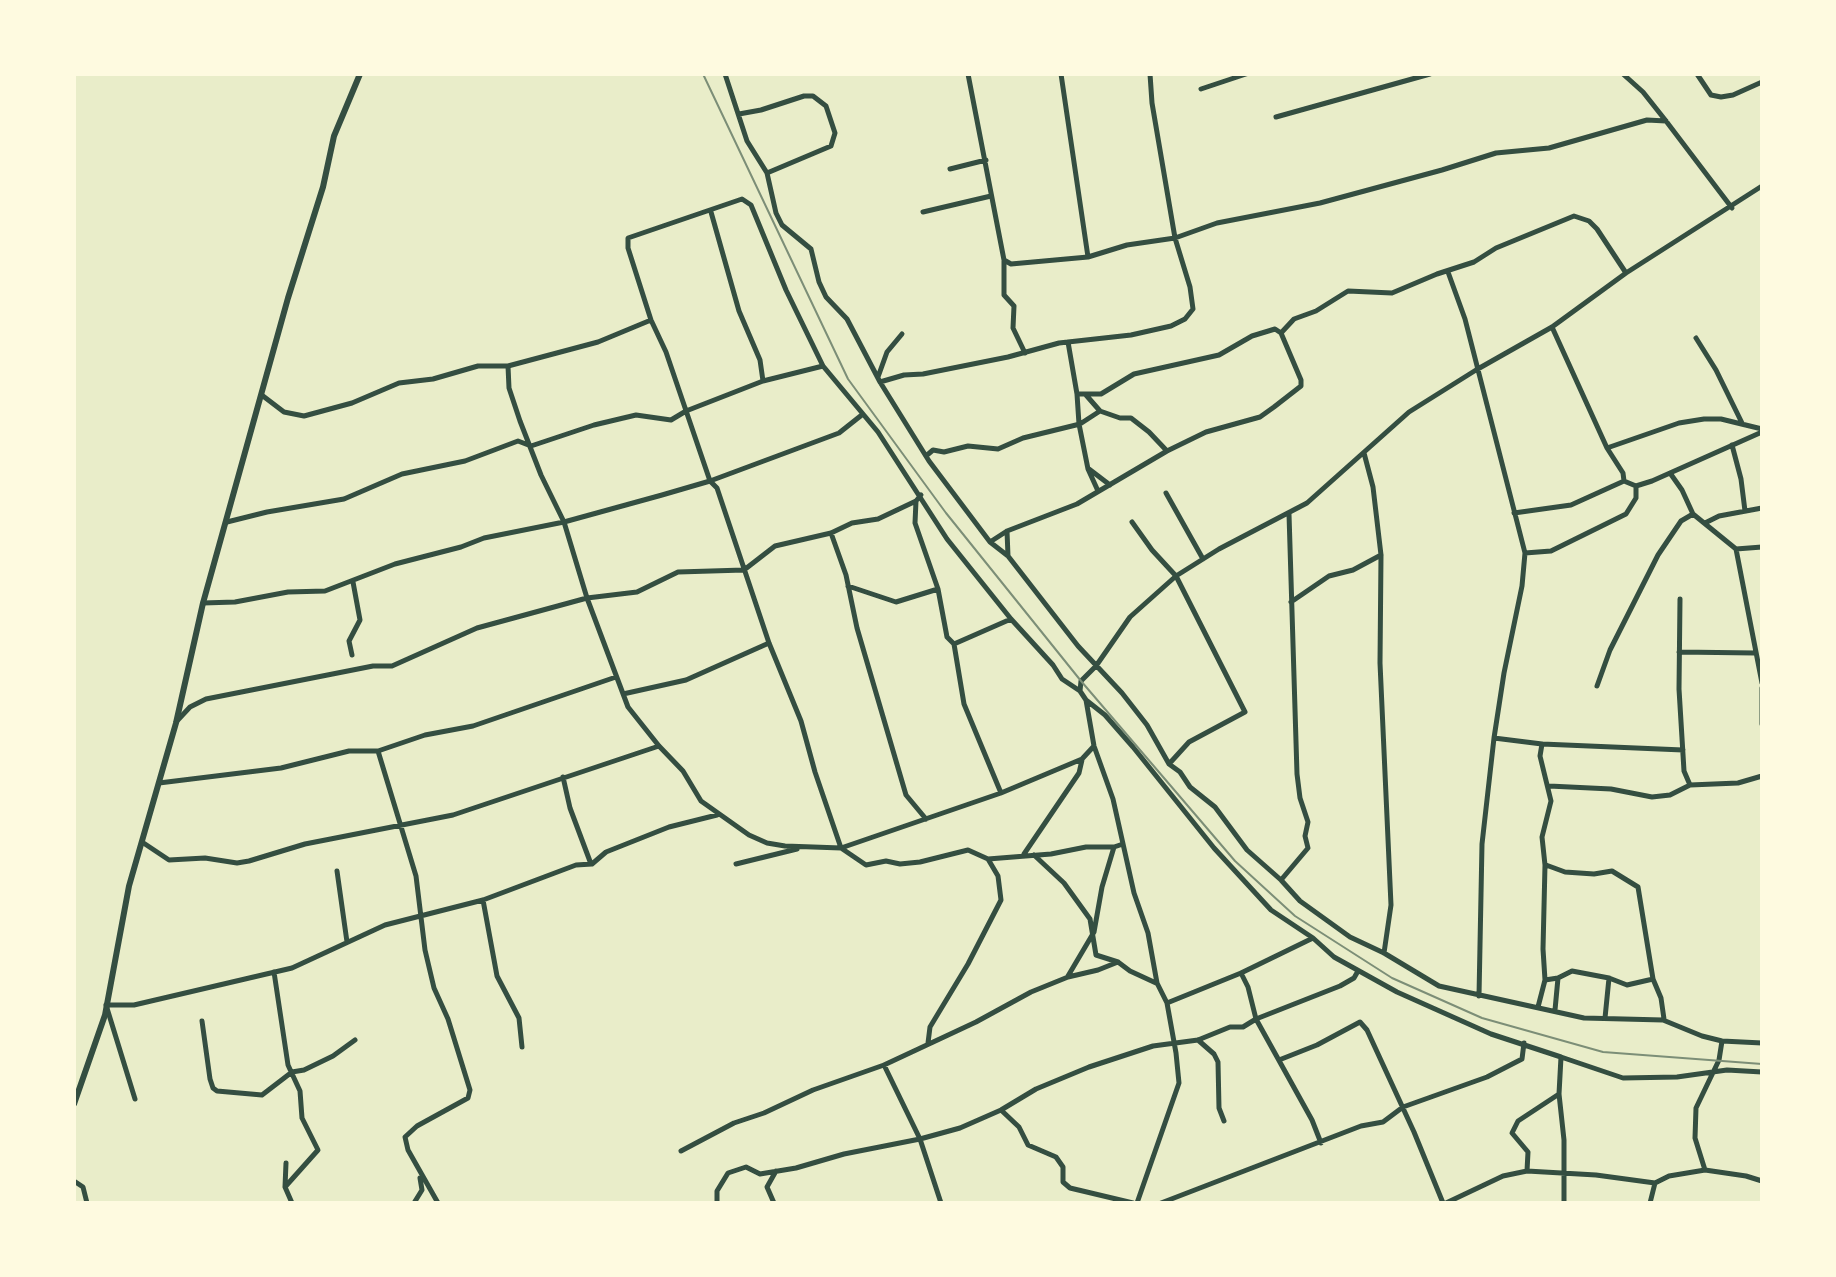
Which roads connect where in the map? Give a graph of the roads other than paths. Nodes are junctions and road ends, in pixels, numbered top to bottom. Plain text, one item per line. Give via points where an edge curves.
1 (360, 74) edge
2 (725, 74) edge
3 (968, 74) edge
4 (1061, 74) edge
5 (1150, 74) edge
6 (1246, 74) edge
7 (1430, 74) edge
8 (1623, 74) edge
9 (1697, 74) edge
10 (1762, 82) edge
11 (1201, 89) dead end
12 (739, 114) junction
13 (1276, 117) dead end
14 (1666, 121) junction
15 (986, 160) junction
16 (950, 169) dead end
17 (767, 173) junction
18 (1762, 186) edge
19 (991, 196) junction
20 (1732, 208) junction
21 (711, 212) junction
22 (923, 212) dead end
23 (1175, 238) junction
24 (1088, 257) junction
25 (1004, 260) junction
26 (1448, 272) junction
27 (1626, 273) junction
28 (651, 320) junction
29 (1552, 327) junction
30 (1281, 333) junction
31 (902, 334) dead end
32 (1696, 338) dead end
33 (1068, 342) junction
34 (1025, 353) junction
35 (508, 366) junction
36 (823, 366) junction
37 (1476, 370) junction
38 (879, 380) junction
39 (763, 381) junction
40 (1077, 394) junction
41 (263, 396) junction
42 (686, 411) junction
43 (1100, 411) junction
44 (863, 414) junction
45 (1742, 423) junction
46 (1079, 424) junction
47 (1762, 430) edge
48 (1732, 445) junction
49 (531, 446) junction
50 (1607, 448) junction
51 (1167, 451) junction
52 (1364, 453) junction
53 (926, 456) junction
54 (1088, 469) junction
55 (1670, 473) junction
56 (710, 481) junction
57 (1624, 481) junction
58 (1110, 485) junction
59 (1636, 486) junction
60 (1098, 491) junction
61 (1166, 493) dead end
62 (921, 495) junction
63 (916, 501) junction
64 (926, 504) junction
65 (1762, 508) edge
66 (1745, 511) junction
67 (1289, 513) junction
68 (1514, 513) junction
69 (1693, 514) junction
70 (227, 522) junction
71 (564, 522) junction
72 (1132, 522) dead end
73 (1705, 523) junction
74 (1007, 531) junction
75 (831, 533) junction
76 (990, 542) junction
77 (1762, 547) edge
78 (1736, 549) junction
79 (1525, 553) junction
80 (1381, 555) junction
81 (1008, 556) junction
82 (1203, 559) junction
83 (744, 570) junction
84 (1176, 576) junction
85 (353, 582) junction
86 (848, 586) junction
87 (938, 589) junction
88 (587, 598) junction
89 (1680, 599) dead end
90 (1291, 602) junction
91 (203, 603) junction
92 (1011, 619) junction
93 (769, 643) junction
94 (954, 644) junction
95 (1679, 652) junction
96 (1755, 653) junction
97 (352, 655) dead end
98 (1096, 666) junction
99 (616, 677) junction
100 (1597, 686) dead end
101 (1762, 686) edge
102 (1080, 691) junction
103 (623, 694) junction
104 (1086, 700) junction
105 (176, 723) junction
106 (1762, 724) edge
107 (1494, 738) junction
108 (1542, 744) junction
109 (659, 746) junction
110 (1094, 746) junction
111 (1683, 750) junction
112 (378, 751) junction
113 (1082, 759) junction
114 (1169, 764) junction
115 (1762, 776) edge
116 (563, 777) junction
117 (159, 783) junction
118 (1690, 785) junction
119 (1549, 786) junction
120 (1001, 793) junction
121 (718, 814) junction
122 (926, 819) junction
123 (399, 825) junction
124 (142, 842) junction
125 (1123, 844) junction
126 (801, 847) junction
127 (1114, 847) junction
128 (841, 848) junction
129 (1024, 854) junction
130 (1034, 854) junction
131 (988, 859) junction
132 (592, 864) junction
133 (736, 864) dead end
134 (1545, 865) junction
135 (337, 871) dead end
136 (1281, 880) junction
137 (483, 900) junction
138 (422, 916) junction
139 (1094, 932) junction
140 (1313, 938) junction
141 (347, 942) junction
142 (1384, 953) junction
143 (1118, 962) junction
144 (1358, 971) junction
145 (274, 972) junction
146 (1241, 973) junction
147 (1068, 977) junction
148 (1558, 978) junction
149 (1609, 978) junction
150 (1653, 979) junction
151 (1545, 980) junction
152 (1157, 983) junction
153 (1479, 996) junction
154 (1167, 1003) junction
155 (106, 1005) junction
156 (1538, 1007) junction
157 (1555, 1010) junction
158 (1605, 1018) junction
159 (1256, 1019) junction
160 (1664, 1020) junction
161 (202, 1021) dead end
162 (355, 1040) dead end
163 (1198, 1040) junction
164 (1722, 1041) junction
165 (1174, 1042) junction
166 (928, 1043) junction
167 (1524, 1043) junction
168 (1762, 1043) edge
169 (522, 1047) dead end
170 (1561, 1057) junction
171 (1279, 1060) junction
172 (884, 1065) junction
173 (292, 1072) junction
174 (1762, 1072) edge
175 (1710, 1074) junction
176 (1559, 1094) junction
177 (135, 1099) dead end
178 (74, 1104) edge
179 (1403, 1107) junction
180 (1001, 1110) junction
181 (1224, 1121) dead end
182 (920, 1139) junction
183 (1321, 1143) junction
184 (681, 1151) dead end
185 (286, 1163) dead end
186 (418, 1169) junction
187 (776, 1170) junction
188 (1705, 1170) junction
189 (1527, 1171) junction
190 (1565, 1173) junction
191 (74, 1181) edge
192 (1762, 1181) edge
193 (1655, 1183) junction
194 (285, 1187) junction
195 (87, 1203) edge
196 (292, 1203) edge
197 (414, 1203) edge
198 (438, 1203) edge
199 (717, 1203) edge
200 (774, 1203) edge
201 (941, 1203) edge
202 (1135, 1203) edge
203 (1161, 1203) edge
204 (1444, 1203) edge
205 (1564, 1203) edge
206 (1650, 1203) edge

1 - 41 street via 334,136
2 - 12 street
3 - 15 street
4 - 24 street
5 - 23 street
6 - 11 street
7 - 13 street
8 - 14 street
9 - 10 street via 1711,95 1721,97
12 - 17 street via 747,141
12 - 17 street via 804,96 826,106 835,133 831,146
14 - 20 street
14 - 23 street via 1647,120 1549,148 1496,153
15 - 16 street
15 - 19 street
17 - 38 street via 782,225 811,249 826,297 847,319
18 - 20 street
19 - 22 street
19 - 25 street
20 - 27 street
21 - 28 street via 628,238
21 - 36 street via 742,199 751,205
21 - 39 street
23 - 24 street
23 - 33 street via 1193,309 1185,319 1131,335
24 - 25 street via 1011,264
25 - 34 street via 1004,295 1014,306 1013,328
26 - 27 street via 1574,216 1597,229
26 - 30 street via 1392,293 1348,291 1294,319
26 - 37 street
27 - 29 street
28 - 35 street via 598,342
28 - 42 street
29 - 37 street
29 - 50 street
30 - 40 street via 1275,329 1219,355 1134,374 1101,394
30 - 51 street via 1301,386 1260,417 1206,432
31 - 38 street via 887,352
32 - 45 street
33 - 34 street
33 - 40 street
34 - 38 street
35 - 41 street via 478,366 399,383 304,416 284,412
35 - 49 street via 509,388
36 - 39 street
36 - 44 street
37 - 52 street via 1409,412
37 - 68 street
38 - 53 street
39 - 42 street
40 - 43 street via 1088,395
40 - 46 street
41 - 70 street
42 - 49 street via 671,420 636,415
42 - 56 street
43 - 46 street
43 - 51 street via 1131,418
44 - 56 street via 839,433
44 - 62 street
45 - 47 street
45 - 50 street via 1679,423
46 - 53 street via 998,449 968,446 933,450
46 - 54 street
47 - 48 street
48 - 55 street
48 - 66 street
49 - 70 street via 518,441 465,461 402,474 344,499
49 - 71 street
50 - 57 street
51 - 58 street
52 - 67 street
52 - 80 street
53 - 76 street
54 - 58 street
54 - 60 street
55 - 59 street
55 - 69 street
56 - 71 street
56 - 83 street via 717,488
57 - 59 street
57 - 68 street via 1571,505
58 - 60 street
59 - 79 street via 1636,498 1626,514 1551,551
60 - 74 street
61 - 82 street
62 - 63 street
62 - 64 street
63 - 64 street
63 - 75 street
63 - 87 street via 915,523
64 - 92 street
65 - 66 street
66 - 73 street
67 - 82 street
67 - 90 street
68 - 79 street
69 - 73 street
69 - 100 street via 1681,521 1658,555
70 - 91 street
71 - 85 street via 484,538
71 - 88 street
72 - 84 street
73 - 78 street
74 - 76 street
74 - 81 street
75 - 83 street via 775,546
75 - 86 street
76 - 81 street
77 - 78 street
78 - 96 street
79 - 107 street
80 - 90 street via 1329,576
80 - 142 street via 1380,663 1391,905
81 - 98 street
82 - 84 street
83 - 88 street via 678,572 637,592
83 - 93 street
84 - 98 street via 1130,617
84 - 114 street via 1245,712 1189,742
85 - 91 street via 325,591
85 - 97 street via 360,620 349,641
86 - 87 street via 896,602
86 - 122 street via 906,795
87 - 94 street via 947,637
88 - 99 street
88 - 105 street via 477,628 392,666 206,699
89 - 95 street
90 - 136 street via 1297,774 1308,848
91 - 105 street
92 - 94 street
92 - 102 street via 1062,679
93 - 103 street via 686,680
93 - 128 street via 801,721
94 - 120 street via 964,704
95 - 96 street
95 - 111 street
96 - 101 street
98 - 102 street via 1081,681
98 - 114 street via 1147,725
99 - 103 street
99 - 112 street via 473,726
101 - 106 street
102 - 104 street
103 - 109 street
104 - 110 street
104 - 140 street via 1133,747 1248,886 1271,910
105 - 117 street
107 - 108 street
107 - 153 street via 1482,844
108 - 111 street
108 - 119 street
109 - 116 street
109 - 121 street via 701,801
110 - 113 street
110 - 125 street
111 - 118 street
112 - 117 street via 349,751 281,768
112 - 123 street
113 - 120 street
113 - 129 street via 1079,773
114 - 136 street
115 - 118 street
116 - 123 street via 453,815
116 - 132 street
117 - 124 street
118 - 119 street via 1652,797
119 - 134 street via 1551,801 1542,837
120 - 122 street
121 - 126 street via 767,843
121 - 132 street via 669,827 606,852
122 - 128 street
123 - 124 street via 237,863 169,860
123 - 138 street
124 - 155 street
125 - 127 street
125 - 152 street
126 - 128 street
126 - 133 street
127 - 130 street
127 - 139 street
128 - 131 street via 866,865 920,862 968,850
129 - 130 street
129 - 131 street
130 - 139 street via 1064,883
131 - 166 street via 998,876 1001,900 930,1027
132 - 137 street via 576,865
134 - 150 street via 1565,872 1612,871 1638,887
134 - 151 street
135 - 141 street
136 - 142 street via 1300,901 1350,937
137 - 138 street
137 - 169 street via 497,976 519,1018
138 - 141 street
138 - 186 street via 434,988 470,1090 468,1098 405,1137
139 - 143 street via 1096,955
139 - 147 street
140 - 144 street
140 - 146 street
141 - 145 street
142 - 153 street via 1439,986
143 - 147 street
143 - 152 street
144 - 159 street via 1340,986
144 - 167 street via 1447,1016
145 - 155 street via 134,1005
145 - 173 street
146 - 154 street
146 - 159 street
147 - 166 street
148 - 149 street via 1572,971
148 - 151 street
148 - 157 street
149 - 150 street via 1627,985
149 - 158 street
150 - 160 street
151 - 156 street
152 - 154 street
153 - 156 street
154 - 165 street
155 - 177 street
155 - 178 street
156 - 157 street
157 - 158 street
158 - 160 street
159 - 163 street
159 - 171 street
160 - 164 street
161 - 173 street via 213,1088 262,1095
162 - 173 street via 333,1056
163 - 165 street
163 - 181 street via 1218,1062
164 - 168 street
164 - 175 street
165 - 180 street via 1089,1067
165 - 202 street via 1179,1083
166 - 172 street
167 - 170 street
167 - 179 street via 1522,1059 1461,1088
170 - 175 street via 1623,1078
170 - 176 street
171 - 179 street via 1360,1022
171 - 183 street
172 - 182 street
172 - 184 street via 734,1123
173 - 194 street via 302,1118 318,1150
174 - 175 street
175 - 188 street via 1696,1108 1695,1138
176 - 189 street via 1518,1121 1512,1133 1528,1152
176 - 190 street
179 - 183 street via 1383,1122
179 - 204 street
180 - 182 street
180 - 202 street via 1028,1145 1056,1157 1070,1188
182 - 187 street
182 - 201 street
183 - 203 street
185 - 194 street
186 - 197 street via 422,1190
186 - 198 street
187 - 199 street via 760,1174 746,1167 728,1173 717,1191
187 - 200 street via 767,1187
188 - 192 street
188 - 193 street
189 - 190 street
189 - 204 street
190 - 193 street
190 - 205 street
191 - 195 street via 83,1187
193 - 206 street
194 - 196 street

